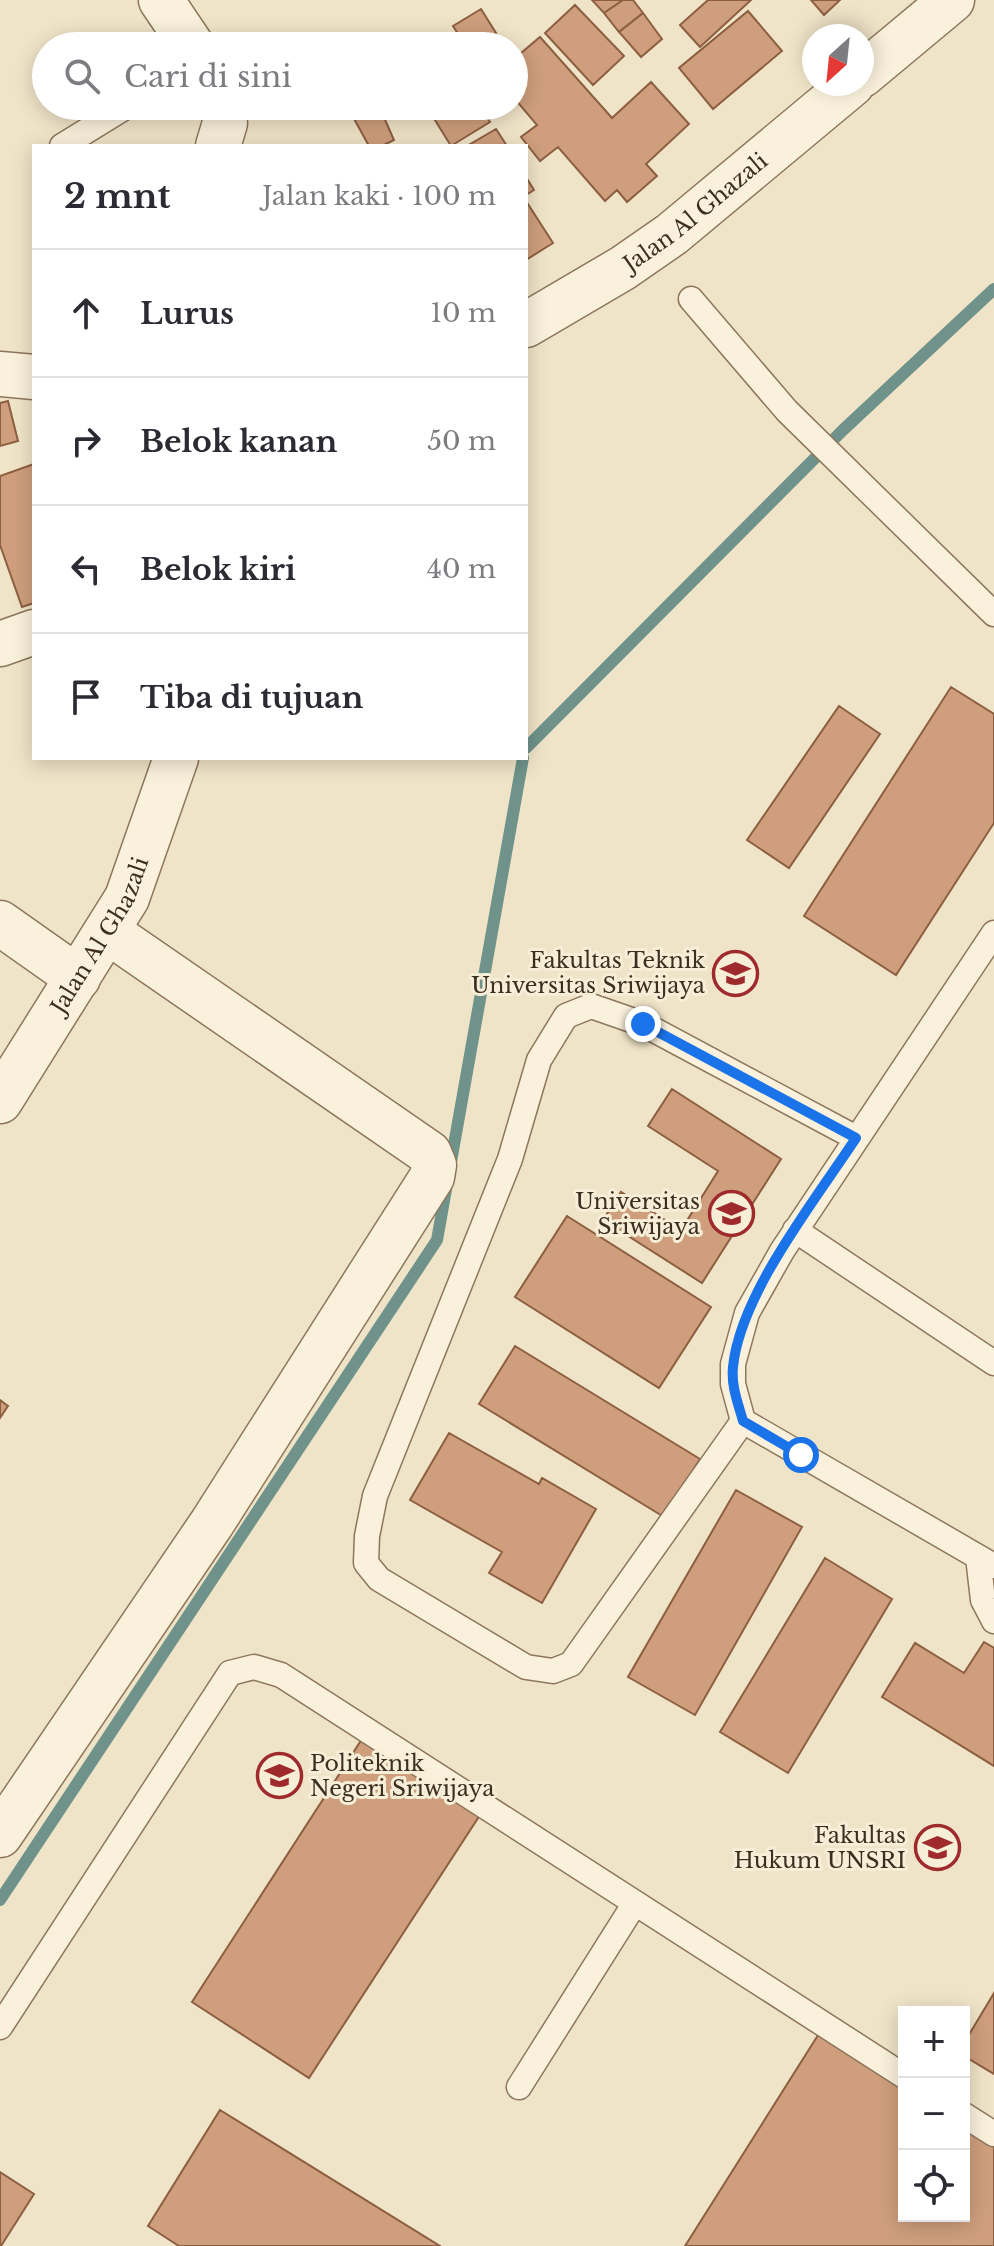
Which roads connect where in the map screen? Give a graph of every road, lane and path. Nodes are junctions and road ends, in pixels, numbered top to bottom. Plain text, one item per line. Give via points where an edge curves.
1 (161, 0) edge
2 (952, 0) edge
3 (183, 32) edge
4 (874, 65) edge
5 (838, 96) edge
6 (104, 120) edge
7 (225, 120) edge
8 (65, 144) edge
9 (219, 144) edge
10 (691, 299) dead end
11 (528, 324) edge
12 (0, 374) edge
13 (32, 377) edge
14 (994, 614) edge
15 (32, 633) edge
16 (0, 644) edge
17 (175, 760) edge
18 (0, 923) edge
19 (107, 931) junction
20 (994, 933) edge
21 (78, 978) junction
22 (0, 1101) edge
23 (856, 1138) junction
24 (795, 1230) junction
25 (994, 1363) edge
26 (743, 1421) junction
27 (986, 1562) edge
28 (994, 1621) edge
29 (0, 1835) edge
30 (635, 1903) junction
31 (0, 2027) edge
32 (898, 2072) edge
33 (519, 2087) dead end
34 (970, 2119) edge
35 (994, 2134) edge

1 - 3 street
2 - 4 street
5 - 11 street, Jalan Al Ghazali via 672,234
6 - 8 lane
7 - 9 street
10 - 14 lane via 787,411
12 - 13 street
15 - 16 street
17 - 19 street, Jalan Al Ghazali via 127,898
18 - 21 street
19 - 21 street, Jalan Al Ghazali
19 - 29 street via 429,1153 434,1165 432,1177 212,1523
20 - 23 lane
21 - 22 street, Jalan Al Ghazali
23 - 24 lane
23 - 26 lane via 643,1024 591,1006 566,1016 539,1060 510,1159 375,1496 366,1563 379,1579 526,1667 553,1671 571,1664
24 - 25 lane
24 - 26 lane via 747,1313 733,1364
26 - 27 lane
27 - 28 lane via 983,1600
30 - 31 lane via 281,1675 254,1667 230,1673
30 - 32 lane
30 - 33 lane
34 - 35 lane

